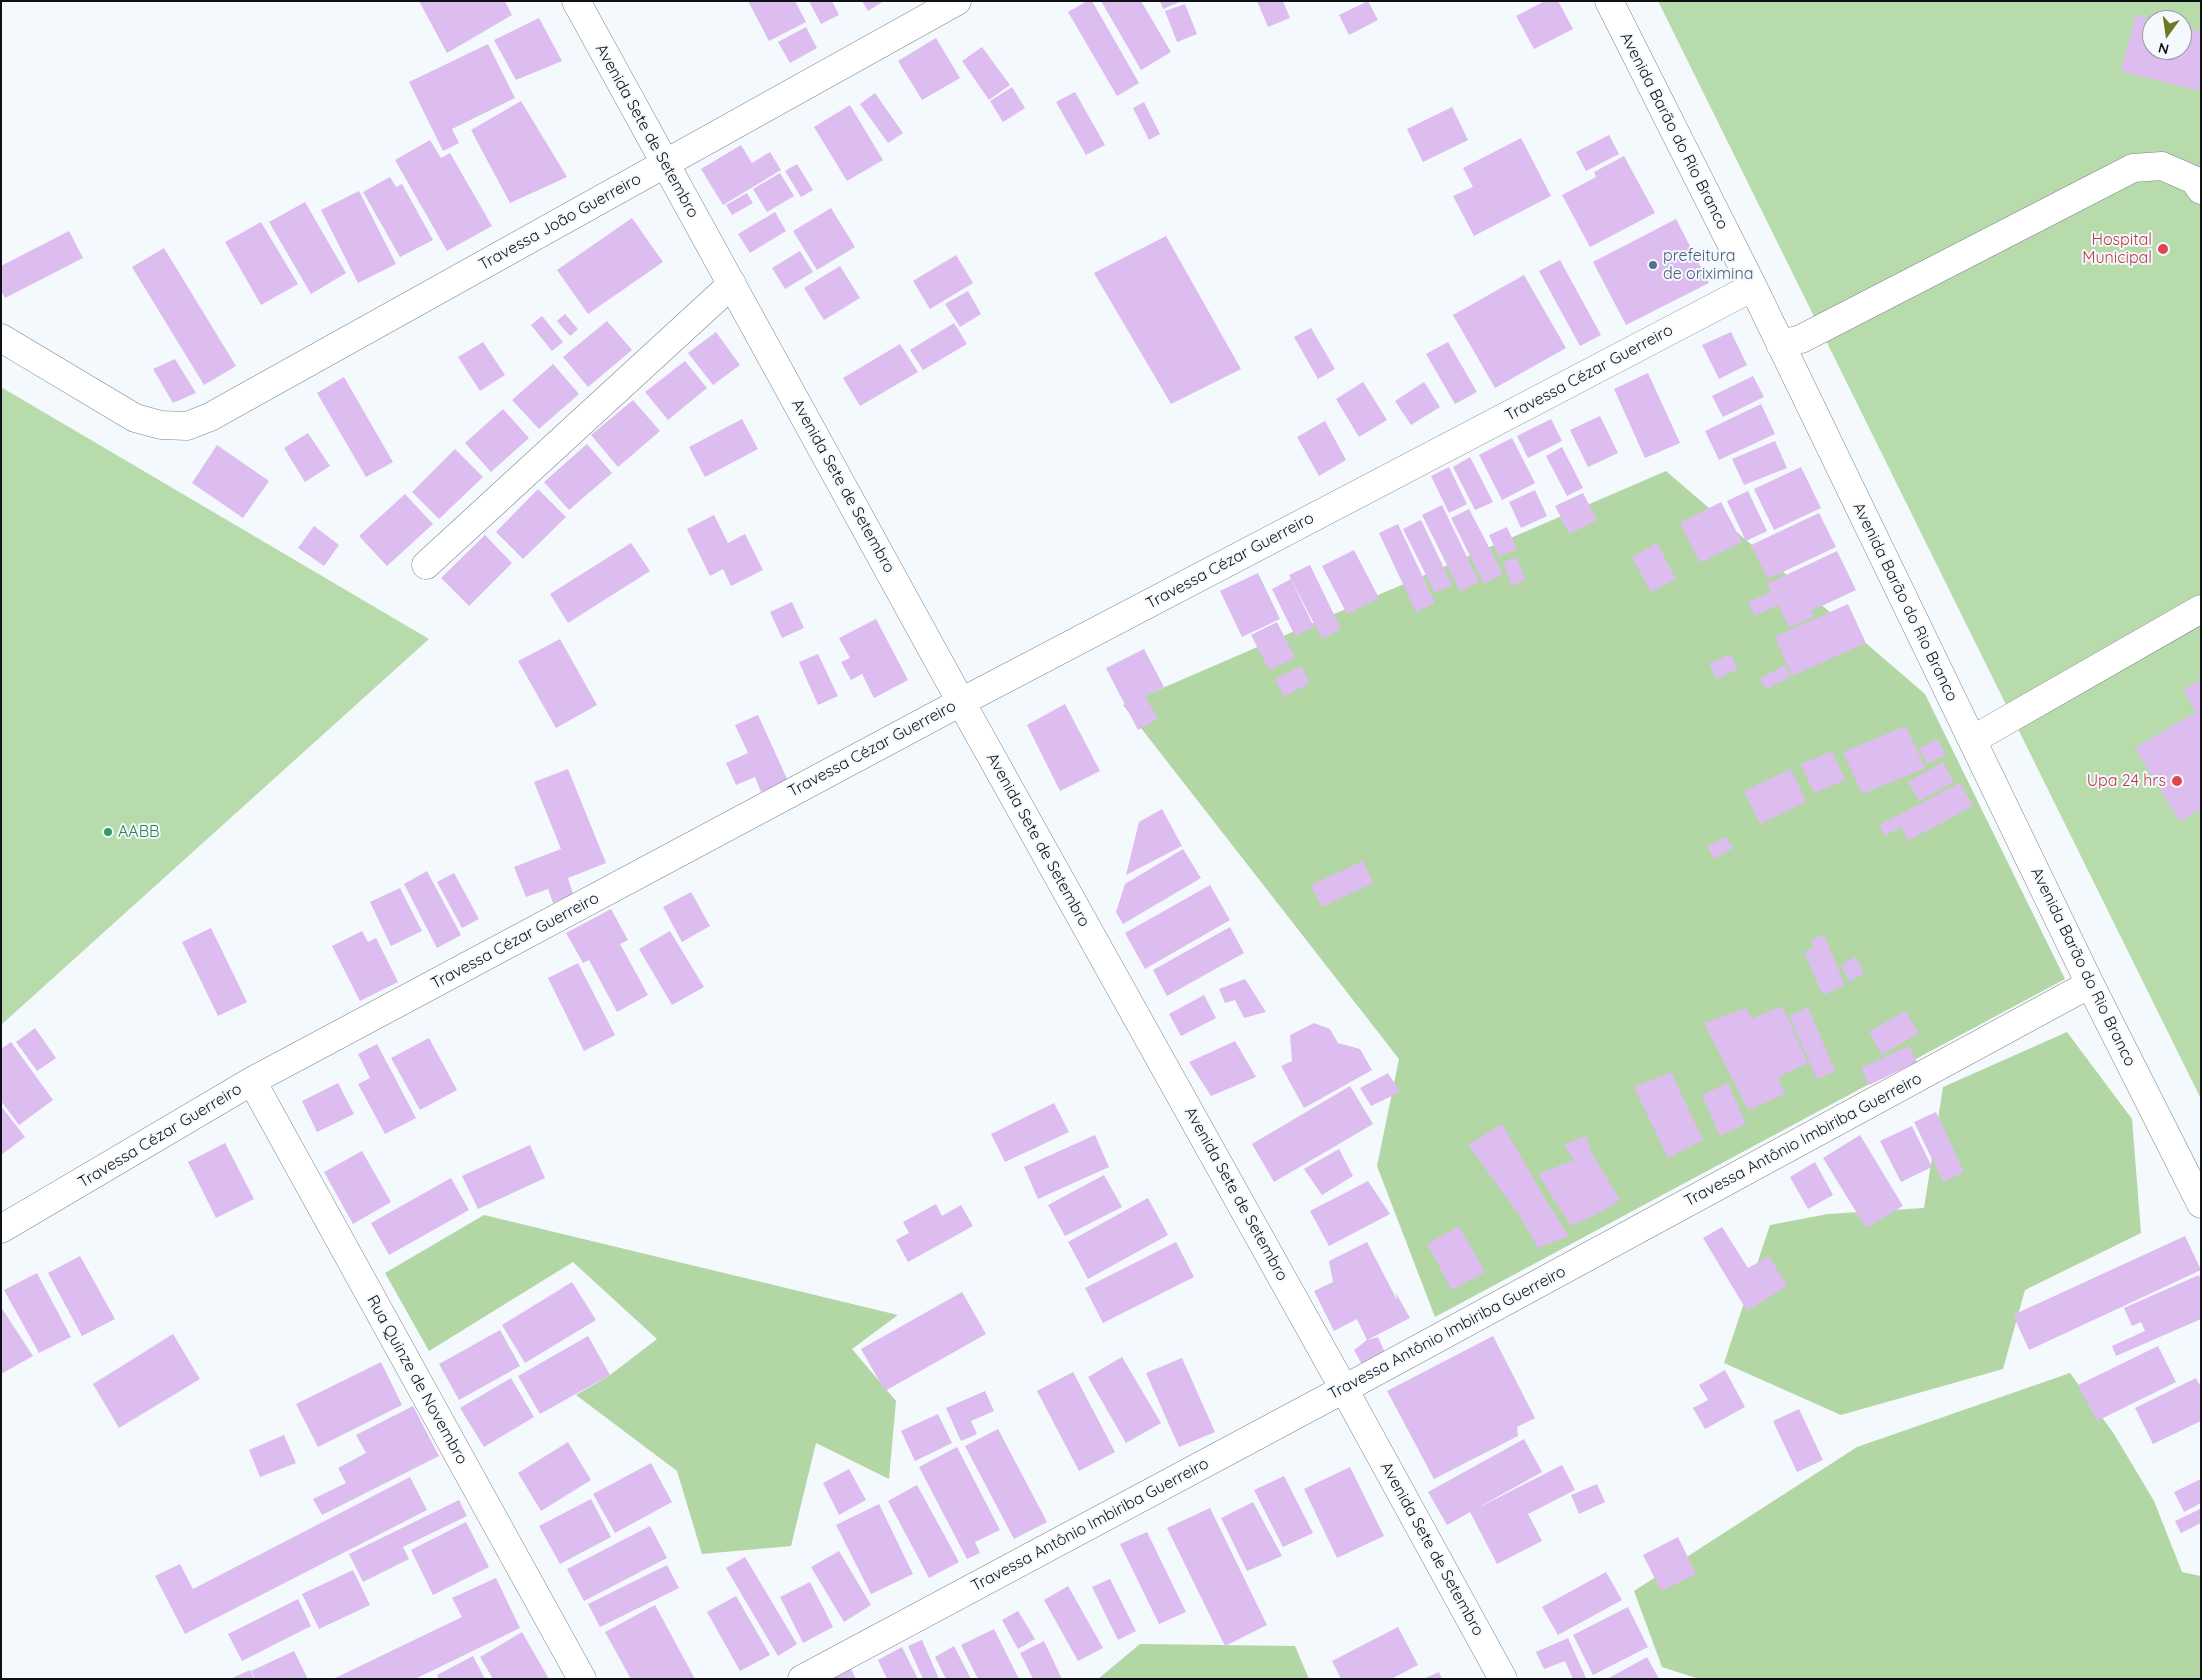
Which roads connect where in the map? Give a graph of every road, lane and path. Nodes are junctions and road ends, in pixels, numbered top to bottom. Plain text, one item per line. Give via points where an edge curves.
1 (576, 1) edge
2 (957, 1) edge
3 (1609, 1) edge
4 (664, 164) junction
5 (2201, 190) edge
6 (732, 284) junction
7 (1753, 287) junction
8 (1, 338) edge
9 (1780, 344) junction
10 (426, 565) dead end
11 (2201, 609) edge
12 (961, 702) junction
13 (1972, 740) junction
14 (2090, 984) junction
15 (252, 1082) junction
16 (2201, 1204) edge
17 (1, 1229) edge
18 (1344, 1388) junction
19 (582, 1679) edge
20 (802, 1679) edge
21 (1502, 1679) edge

1 - 4 street, Avenida Sete de Setembro
2 - 4 street, Travessa João Guerreiro
3 - 7 street, Avenida Barão do Rio Branco
4 - 6 street, Avenida Sete de Setembro
4 - 8 street, Travessa João Guerreiro via 210,417 187,426 161,425 135,418
5 - 9 street via 2194,180 2162,166 2133,168 1801,339
6 - 10 street
6 - 12 street, Avenida Sete de Setembro
7 - 9 street, Avenida Barão do Rio Branco
7 - 12 street, Travessa Cézar Guerreiro
9 - 13 street, Avenida Barão do Rio Branco
11 - 13 street
12 - 15 street, Travessa Cézar Guerreiro
12 - 18 street, Avenida Sete de Setembro
13 - 14 street, Avenida Barão do Rio Branco
14 - 16 street, Avenida Barão do Rio Branco
14 - 18 street, Travessa Antônio Imbiriba Guerreiro
15 - 17 street, Travessa Cézar Guerreiro
15 - 19 street, Rua Quinze de Novembro
18 - 20 street, Travessa Antônio Imbiriba Guerreiro
18 - 21 street, Avenida Sete de Setembro

